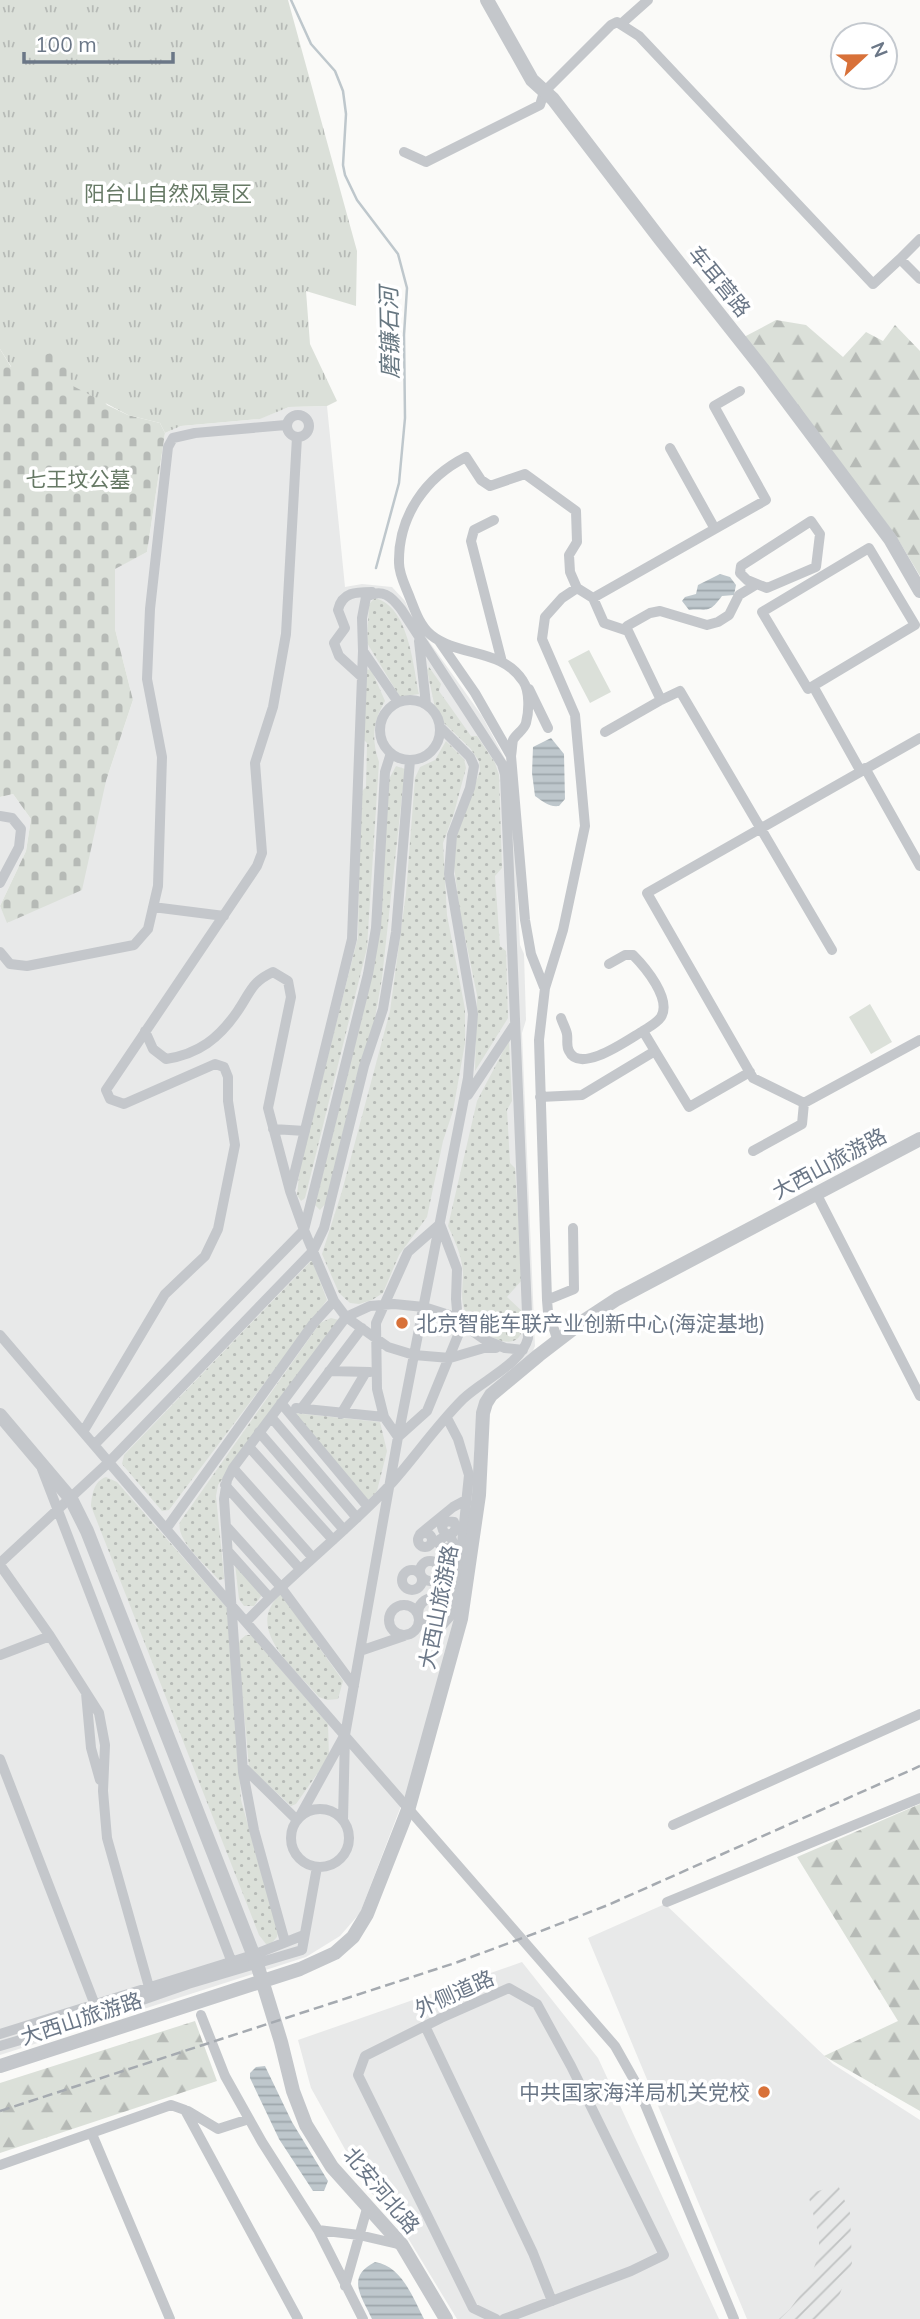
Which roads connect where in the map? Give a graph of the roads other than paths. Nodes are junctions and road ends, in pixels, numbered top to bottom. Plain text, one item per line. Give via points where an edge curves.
1 (487, 0) edge
2 (648, 0) edge
3 (621, 24) junction
4 (544, 92) junction
5 (404, 152) dead end
6 (920, 239) edge
7 (900, 258) junction
8 (920, 279) edge
9 (740, 391) dead end
10 (286, 425) junction
11 (298, 437) junction
12 (670, 449) dead end
13 (494, 520) dead end
14 (715, 529) junction
15 (757, 584) junction
16 (577, 588) junction
17 (920, 590) edge
18 (378, 592) junction
19 (593, 598) junction
20 (628, 631) junction
21 (419, 638) junction
22 (439, 640) junction
23 (363, 651) junction
24 (502, 662) junction
25 (362, 677) junction
26 (525, 683) junction
27 (813, 686) junction
28 (661, 700) junction
29 (398, 702) junction
30 (426, 704) junction
31 (440, 727) junction
32 (548, 729) dead end
33 (605, 732) dead end
34 (920, 738) edge
35 (391, 753) junction
36 (511, 756) junction
37 (410, 760) junction
38 (863, 769) junction
39 (0, 816) edge
40 (762, 828) junction
41 (920, 866) edge
42 (0, 883) edge
43 (153, 907) junction
44 (224, 916) junction
45 (832, 950) dead end
46 (0, 952) edge
47 (609, 964) dead end
48 (545, 988) junction
49 (561, 1018) dead end
50 (515, 1024) junction
51 (145, 1031) junction
52 (643, 1031) junction
53 (920, 1040) edge
54 (655, 1051) junction
55 (750, 1072) junction
56 (540, 1097) junction
57 (464, 1100) junction
58 (804, 1103) junction
59 (273, 1129) junction
60 (305, 1131) junction
61 (920, 1139) edge
62 (753, 1151) dead end
63 (290, 1191) junction
64 (816, 1193) junction
65 (310, 1205) junction
66 (327, 1213) junction
67 (440, 1224) junction
68 (573, 1228) dead end
69 (304, 1230) junction
70 (313, 1251) junction
71 (547, 1300) junction
72 (334, 1301) junction
73 (386, 1304) junction
74 (424, 1307) junction
75 (346, 1317) junction
76 (458, 1321) junction
77 (362, 1328) junction
78 (0, 1335) edge
79 (376, 1338) junction
80 (558, 1341) junction
81 (505, 1348) junction
82 (523, 1350) junction
83 (414, 1355) junction
84 (450, 1358) junction
85 (330, 1371) junction
86 (371, 1372) junction
87 (314, 1392) junction
88 (920, 1396) edge
89 (283, 1405) junction
90 (301, 1409) junction
91 (319, 1411) junction
92 (341, 1414) junction
93 (0, 1415) edge
94 (271, 1417) junction
95 (384, 1418) junction
96 (447, 1418) junction
97 (83, 1432) junction
98 (259, 1432) junction
99 (398, 1437) junction
100 (94, 1445) junction
101 (249, 1447) junction
102 (109, 1462) junction
103 (40, 1463) junction
104 (233, 1468) junction
105 (391, 1484) junction
106 (225, 1485) junction
107 (71, 1499) junction
108 (466, 1500) junction
109 (368, 1507) junction
110 (58, 1511) junction
111 (357, 1518) junction
112 (458, 1522) junction
113 (226, 1526) junction
114 (166, 1529) junction
115 (344, 1530) junction
116 (420, 1534) dead end
117 (447, 1535) dead end
118 (333, 1540) junction
119 (227, 1550) junction
120 (313, 1558) junction
121 (434, 1561) junction
122 (459, 1563) junction
123 (0, 1564) edge
124 (300, 1569) junction
125 (280, 1586) junction
126 (269, 1597) junction
127 (231, 1605) junction
128 (419, 1617) junction
129 (247, 1621) junction
130 (445, 1622) junction
131 (407, 1635) junction
132 (50, 1636) junction
133 (360, 1651) junction
134 (0, 1655) edge
135 (354, 1686) junction
136 (920, 1714) edge
137 (345, 1735) junction
138 (0, 1759) edge
139 (243, 1767) junction
140 (920, 1798) edge
141 (409, 1807) junction
142 (299, 1818) junction
143 (343, 1821) junction
144 (673, 1825) dead end
145 (317, 1867) junction
146 (667, 1902) dead end
147 (304, 1935) junction
148 (285, 1942) junction
149 (255, 1959) junction
150 (231, 1961) junction
151 (262, 1981) junction
152 (188, 1984) junction
153 (149, 1987) junction
154 (194, 1999) dead end
155 (95, 2005) junction
156 (201, 2015) dead end
157 (425, 2026) junction
158 (0, 2034) edge
159 (0, 2046) edge
160 (0, 2066) edge
161 (185, 2109) junction
162 (249, 2119) junction
163 (92, 2134) junction
164 (0, 2165) edge
165 (368, 2205) junction
166 (318, 2230) junction
167 (359, 2235) junction
168 (402, 2245) junction
169 (345, 2286) junction
170 (552, 2301) junction
171 (170, 2319) edge
172 (298, 2319) edge
173 (363, 2319) edge
174 (446, 2319) edge
175 (496, 2319) edge
176 (504, 2319) edge
177 (734, 2319) edge

1 - 4 street, 车耳营路 via 531,80
2 - 3 street
3 - 4 street via 611,25
3 - 7 street via 639,36 873,284
4 - 5 street via 540,105 425,162
4 - 17 street, 车耳营路 via 762,368 890,539
6 - 7 street
7 - 8 street
9 - 14 street via 714,407 766,500
10 - 11 street via 291,435
10 - 11 street via 292,416 305,418 308,429
10 - 43 street via 195,433 173,438 167,447 147,679 162,757 158,886
11 - 44 street via 286,634 273,707 254,763 262,853
12 - 14 street
13 - 24 street via 474,530 471,541
14 - 19 street
15 - 15 street via 767,588 816,568 820,534 811,521 741,566 740,573
15 - 20 street via 739,596 729,615 718,622 707,625 660,611 627,626
16 - 19 street
16 - 22 street via 569,555 577,542 576,510 525,474 490,486 466,457 425,486 405,523 400,552 402,578 417,616
16 - 48 street via 545,617 542,639 576,715 584,826 563,930
18 - 21 street via 394,600
18 - 23 street via 366,597 363,604
18 - 25 street via 352,593 342,598 338,607 345,628 336,639 335,652
19 - 20 street via 604,623
20 - 28 street
21 - 30 street
21 - 50 street via 505,774
22 - 24 street
22 - 36 street
23 - 25 street
23 - 29 street
24 - 26 street
25 - 60 street via 352,939
26 - 32 street
26 - 36 street via 526,724 513,740
27 - 27 street via 915,625 869,548 762,612 808,689
27 - 38 street
28 - 33 street
28 - 40 street via 680,691
29 - 30 street via 408,699
29 - 35 street via 380,725 380,736
30 - 31 street
31 - 37 street via 429,753
31 - 57 street via 474,766 452,835 449,874 472,1014
34 - 38 street
35 - 37 street
35 - 65 street via 385,772 376,929
36 - 48 street via 525,920 531,954
37 - 66 street via 396,932 383,1009
38 - 40 street
38 - 41 street
39 - 42 street via 12,818 21,829 19,847
40 - 45 street
40 - 55 street via 647,893
43 - 44 street
43 - 46 street via 148,929 134,945 27,966 10,964
44 - 51 street
47 - 52 street via 633,955 648,969 664,1009 660,1019
48 - 56 street via 539,1040
49 - 52 street via 569,1051 574,1058 585,1060
50 - 57 street
50 - 82 street via 528,1332
51 - 59 street via 153,1049 166,1059 183,1057 213,1041 257,980 273,972 288,981 291,997 268,1108
51 - 97 street via 106,1090 110,1099 124,1104 215,1064 224,1067 235,1145 218,1229 205,1256 164,1294
52 - 54 street
53 - 58 street
54 - 55 street via 689,1107
54 - 56 street via 582,1095
55 - 58 street via 753,1078
56 - 71 street
57 - 67 street
58 - 62 street via 802,1124
59 - 60 street
59 - 63 street
60 - 63 street
61 - 64 street, 大西山旅游路
63 - 69 street
64 - 80 street, 大西山旅游路 via 617,1299
64 - 88 street
65 - 66 street via 317,1217
65 - 69 street
66 - 70 street
67 - 73 street via 408,1252
67 - 74 street
67 - 76 street via 457,1269
68 - 71 street via 574,1289
69 - 70 street
69 - 100 street
70 - 72 street
70 - 102 street
71 - 80 street
72 - 75 street
72 - 114 street
73 - 74 street
73 - 75 street
73 - 79 street via 376,1323
74 - 76 street
74 - 83 street
75 - 77 street
75 - 89 street
76 - 81 street
76 - 84 street via 459,1333
77 - 79 street
77 - 85 street
78 - 97 street
79 - 83 street via 388,1348
79 - 86 street
80 - 141 street, 大西山旅游路 via 486,1403 479,1495 461,1619
81 - 82 street
81 - 84 street via 484,1348
82 - 96 street via 464,1398
83 - 84 street
83 - 99 street
84 - 99 street via 427,1410
85 - 86 street
85 - 87 street
86 - 92 street
86 - 95 street
87 - 90 street
87 - 91 street
89 - 90 street
89 - 94 street
89 - 109 street
90 - 91 street
91 - 92 street
92 - 95 street
93 - 103 street, 北安河北路
94 - 98 street
94 - 111 street
95 - 99 street
96 - 105 street
96 - 108 street via 467,1463
97 - 100 street
98 - 101 street
98 - 115 street
99 - 105 street
100 - 102 street
101 - 104 street
101 - 118 street
102 - 107 street
102 - 114 street
103 - 107 street, 北安河北路
103 - 110 street
104 - 106 street
104 - 120 street
105 - 109 street
105 - 133 street
106 - 113 street
106 - 124 street
107 - 110 street
107 - 149 street, 北安河北路
108 - 112 street
108 - 116 street
109 - 111 street
110 - 123 street
110 - 150 street
111 - 115 street
112 - 117 street via 445,1521 443,1532
112 - 122 street
113 - 119 street
113 - 125 street
114 - 127 street
115 - 118 street
118 - 120 street
119 - 126 street
119 - 127 street
120 - 124 street
121 - 121 street via 422,1565 421,1575 430,1581 438,1577 440,1569
121 - 122 street
122 - 130 street via 455,1611
123 - 132 street
124 - 125 street
125 - 126 street
125 - 135 street
126 - 129 street
127 - 129 street
127 - 139 street
128 - 130 street via 431,1628
128 - 130 street via 422,1603 435,1598 446,1606
128 - 131 street via 415,1630
128 - 131 street via 404,1605 391,1612 390,1627
129 - 137 street
131 - 133 street
132 - 134 street
132 - 153 street via 86,1690 107,1839
133 - 135 street
135 - 137 street
136 - 144 street
137 - 141 street
137 - 142 street
137 - 143 street
138 - 155 street
139 - 142 street
139 - 148 street via 254,1830
140 - 146 street
141 - 151 street, 大西山旅游路 via 368,1914 353,1937 335,1953
141 - 177 street via 615,2046 637,2085
142 - 143 street via 317,1809
142 - 145 street via 291,1833 294,1852
143 - 145 street via 349,1839 342,1856
145 - 147 street
147 - 148 street
147 - 149 street via 302,1950
148 - 149 street
149 - 150 street
149 - 151 street, 北安河北路
149 - 152 street
150 - 153 street
151 - 160 street, 大西山旅游路
151 - 165 street, 北安河北路 via 306,2125 332,2168
152 - 154 street
152 - 159 street
153 - 155 street
155 - 158 street
156 - 162 street via 225,2076
157 - 170 street
157 - 170 street, 外侧道路 via 509,1988 537,2004 664,2255
157 - 175 street, 外侧道路 via 365,2056 358,2075 473,2308
161 - 162 street via 218,2129
161 - 163 street via 171,2105
161 - 172 street
162 - 166 street
163 - 164 street
163 - 171 street
165 - 167 street
165 - 168 street, 北安河北路
166 - 167 street
166 - 169 street
167 - 168 street
167 - 169 street
168 - 174 street, 北安河北路
169 - 173 street
170 - 176 street, 外侧道路

